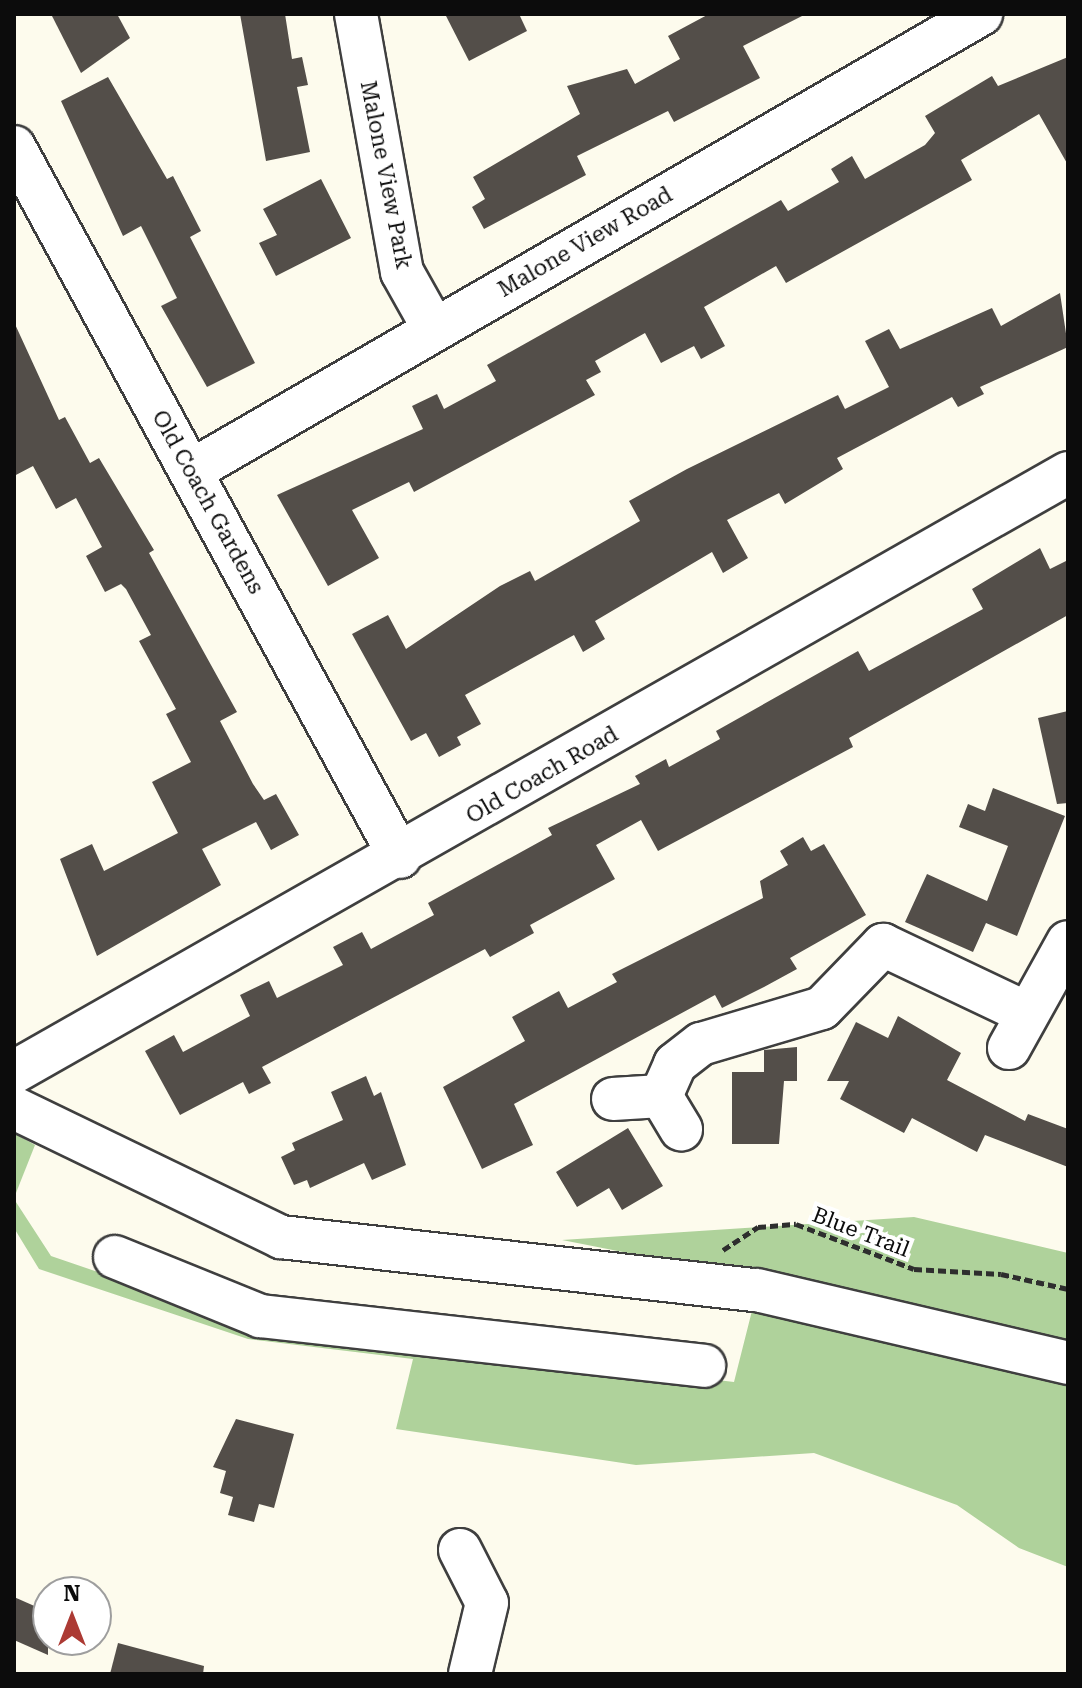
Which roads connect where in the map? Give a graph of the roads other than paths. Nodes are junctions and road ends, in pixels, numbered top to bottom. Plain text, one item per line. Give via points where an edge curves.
1 (356, 14) edge
2 (981, 14) edge
3 (921, 29) edge
4 (14, 147) edge
5 (434, 329) junction
6 (191, 471) junction
7 (1068, 473) edge
8 (400, 857) junction
9 (1068, 942) edge
10 (14, 1072) edge
11 (613, 1099) dead end
12 (14, 1108) edge
13 (115, 1257) dead end
14 (1068, 1363) edge
15 (704, 1366) dead end
16 (460, 1550) dead end
17 (470, 1674) edge

1 - 5 street, Malone View Park via 402,272
2 - 3 street, Malone View Road
3 - 5 street, Malone View Road
4 - 6 street, Old Coach Gardens
5 - 6 street, Malone View Road
6 - 8 street, Old Coach Gardens
7 - 8 street, Old Coach Road
8 - 10 street, Old Coach Road
9 - 11 street via 1018,1030 883,945 822,1008 701,1044 675,1064 671,1112
12 - 14 street via 281,1237 757,1290
13 - 15 street via 260,1316
16 - 17 street via 487,1603

